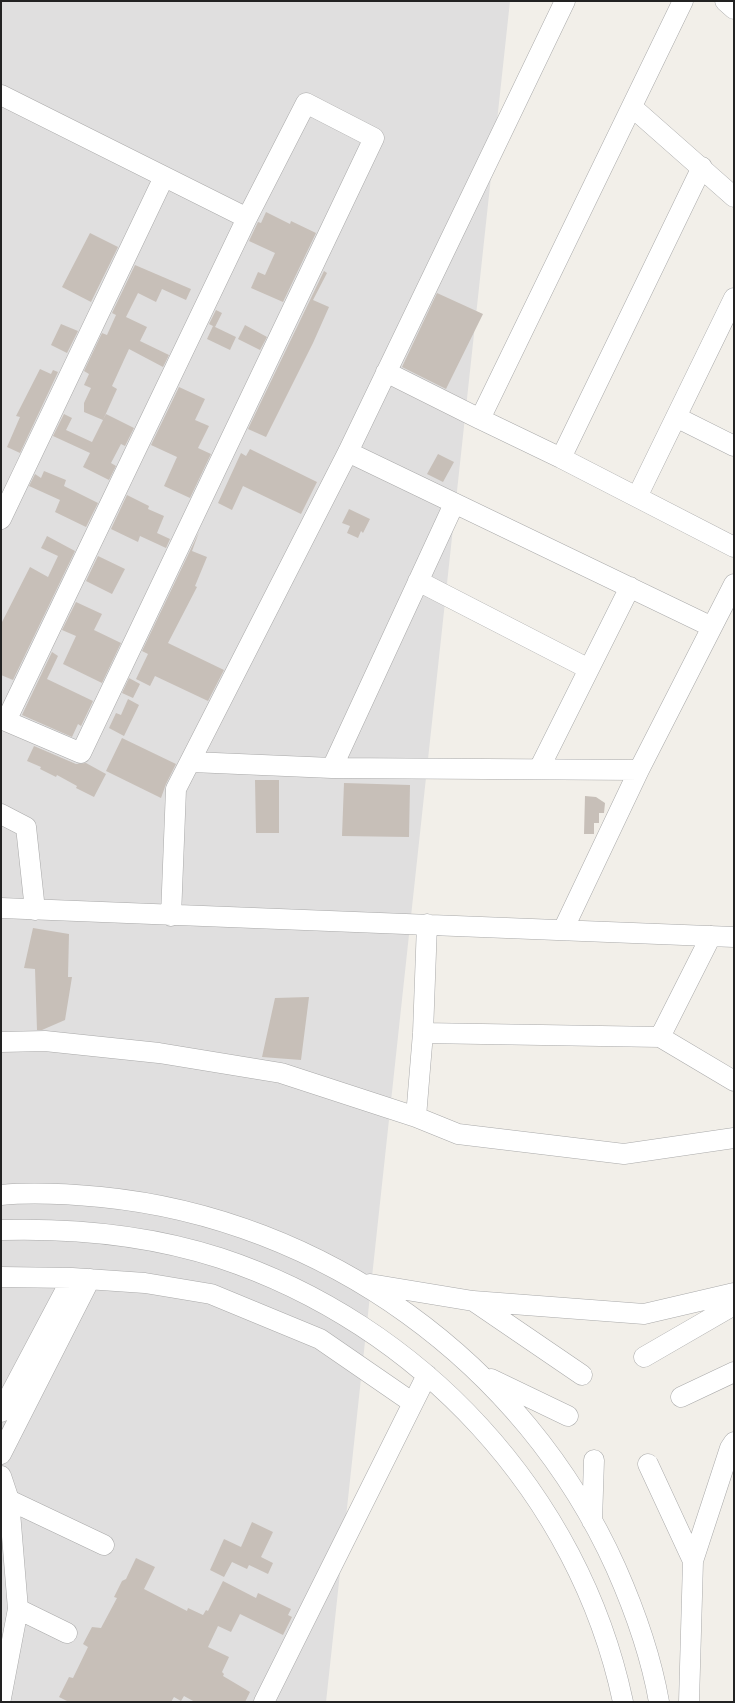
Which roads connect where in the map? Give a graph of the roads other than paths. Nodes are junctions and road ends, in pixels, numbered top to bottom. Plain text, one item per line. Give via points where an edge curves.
1 (565, 1) edge
2 (683, 1) edge
3 (724, 1) edge
4 (734, 9) edge
5 (1, 96) edge
6 (632, 107) junction
7 (702, 167) junction
8 (164, 177) junction
9 (734, 197) edge
10 (247, 218) junction
11 (734, 298) edge
12 (386, 372) junction
13 (676, 417) junction
14 (480, 419) junction
15 (734, 446) edge
16 (348, 452) junction
17 (561, 458) junction
18 (637, 497) junction
19 (454, 504) junction
20 (1, 519) edge
21 (734, 547) edge
22 (418, 581) junction
23 (734, 584) edge
24 (630, 587) junction
25 (712, 627) junction
26 (589, 669) junction
27 (4, 720) edge
28 (192, 762) junction
29 (332, 768) junction
30 (539, 769) junction
31 (639, 770) junction
32 (1, 814) edge
33 (1, 908) edge
34 (35, 910) junction
35 (171, 916) junction
36 (427, 924) junction
37 (563, 930) junction
38 (711, 936) junction
39 (734, 937) edge
40 (424, 1033) junction
41 (660, 1037) junction
42 (1, 1042) edge
43 (734, 1081) edge
44 (416, 1117) junction
45 (734, 1138) edge
46 (1, 1195) edge
47 (1, 1230) edge
48 (1, 1277) edge
49 (81, 1279) junction
50 (362, 1283) junction
51 (734, 1293) edge
52 (473, 1301) junction
53 (734, 1305) edge
54 (644, 1357) dead end
55 (734, 1372) edge
56 (480, 1373) junction
57 (427, 1375) junction
58 (582, 1375) dead end
59 (680, 1397) dead end
60 (413, 1403) junction
61 (1, 1412) edge
62 (568, 1416) dead end
63 (734, 1442) edge
64 (1, 1454) edge
65 (594, 1460) dead end
66 (648, 1464) dead end
67 (1, 1476) edge
68 (9, 1500) junction
69 (592, 1521) junction
70 (104, 1546) dead end
71 (693, 1561) junction
72 (18, 1609) junction
73 (67, 1634) dead end
74 (1, 1698) edge
75 (264, 1702) edge
76 (623, 1702) edge
77 (659, 1702) edge
78 (689, 1702) edge

1 - 12 street
2 - 6 street
3 - 4 street
5 - 8 street
6 - 7 street
6 - 14 street
7 - 9 street
7 - 17 street
8 - 10 street
8 - 20 street
10 - 27 street
10 - 27 street via 306,103 374,138 81,753
11 - 13 street
12 - 14 street
12 - 16 street
13 - 15 street
13 - 18 street
14 - 17 street
16 - 19 street
16 - 28 street
17 - 18 street
18 - 21 street
19 - 22 street
19 - 24 street
22 - 26 street
22 - 29 street
23 - 25 street
24 - 25 street
24 - 26 street
25 - 31 street
26 - 30 street
28 - 29 street
28 - 35 street via 176,790
29 - 30 street
30 - 31 street
31 - 37 street
32 - 34 street via 26,827
33 - 34 street
34 - 35 street
35 - 36 street
36 - 37 street
36 - 40 street
37 - 38 street
38 - 39 street
38 - 41 street
40 - 41 street
40 - 44 street
41 - 43 street
42 - 44 street via 45,1041 159,1053 281,1073
44 - 45 street via 458,1134 624,1154
46 - 50 street via 89,1196 155,1204 191,1212 276,1240
47 - 57 street via 38,1229 111,1234 162,1243 219,1258 287,1284 320,1301 382,1339
48 - 49 street
49 - 60 street via 145,1283 211,1294 320,1338
49 - 61 street
49 - 64 street
50 - 52 street
50 - 56 street via 424,1325
51 - 52 street via 644,1314
52 - 58 street
53 - 54 street
55 - 59 street
56 - 62 street
56 - 69 street via 544,1446 574,1489
57 - 60 street
57 - 76 street via 489,1436 529,1487 553,1524 574,1562 600,1622 612,1656
60 - 75 street
63 - 71 street
65 - 69 street
66 - 71 street
67 - 68 street
68 - 70 street
68 - 72 street
69 - 77 street via 625,1588 638,1623
71 - 78 street
72 - 73 street
72 - 74 street

